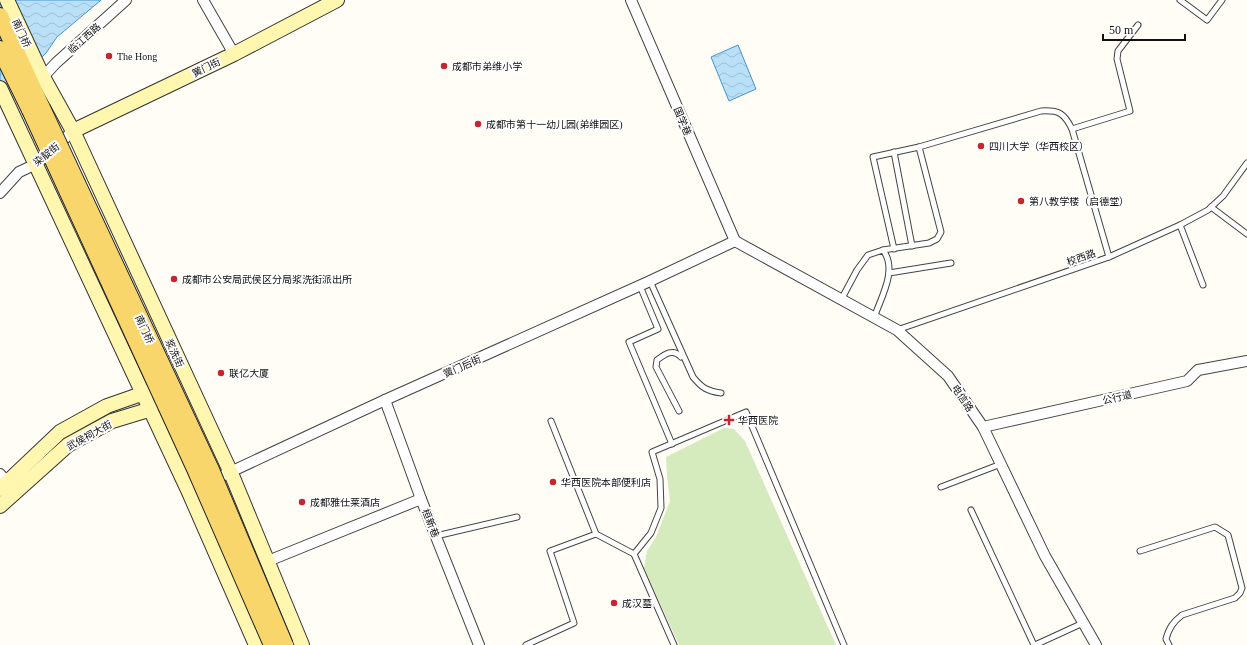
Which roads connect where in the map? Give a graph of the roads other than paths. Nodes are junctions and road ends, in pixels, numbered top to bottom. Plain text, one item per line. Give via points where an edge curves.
1 (7, 0) edge
2 (126, 0) edge
3 (203, 0) edge
4 (337, 0) edge
5 (631, 0) edge
6 (1180, 0) edge
7 (1222, 0) edge
8 (0, 16) edge
9 (1138, 25) dead end
10 (0, 49) edge
11 (234, 54) junction
12 (40, 71) junction
13 (3, 100) edge
14 (1072, 129) junction
15 (73, 131) junction
16 (918, 147) junction
17 (894, 152) junction
18 (1247, 163) edge
19 (36, 164) junction
20 (0, 193) edge
21 (1211, 207) junction
22 (1180, 225) junction
23 (1247, 234) edge
24 (735, 241) junction
25 (912, 246) junction
26 (894, 249) junction
27 (883, 250) junction
28 (1109, 257) junction
29 (951, 263) dead end
30 (889, 273) junction
31 (650, 281) junction
32 (640, 286) junction
33 (1203, 286) dead end
34 (841, 300) junction
35 (874, 318) junction
36 (897, 330) junction
37 (684, 359) junction
38 (1247, 361) edge
39 (186, 376) junction
40 (193, 391) junction
41 (721, 393) dead end
42 (143, 395) junction
43 (385, 400) junction
44 (150, 410) junction
45 (678, 411) dead end
46 (551, 421) dead end
47 (983, 427) junction
48 (672, 444) junction
49 (1001, 464) junction
50 (231, 473) junction
51 (2, 482) edge
52 (941, 487) dead end
53 (188, 490) junction
54 (421, 499) junction
55 (0, 506) edge
56 (971, 510) dead end
57 (517, 518) dead end
58 (596, 534) junction
59 (436, 536) junction
60 (1140, 551) dead end
61 (634, 554) junction
62 (268, 561) junction
63 (1083, 623) junction
64 (256, 645) edge
65 (272, 645) edge
66 (285, 645) edge
67 (302, 645) edge
68 (479, 645) edge
69 (526, 645) edge
70 (674, 645) edge
71 (844, 645) edge
72 (1034, 645) edge
73 (1096, 645) edge
74 (1169, 645) edge

1 - 12 main road, 南门桥
2 - 12 street, 临江西路 via 56,63
3 - 11 street
4 - 11 main road, 黉门街
5 - 24 street, 国学巷
6 - 7 lane via 1207,20
8 - 66 main road, 南门桥, bridge via 212,472
9 - 14 lane via 1118,51 1116,59 1130,111
10 - 65 main road, 南门桥, bridge via 195,469
11 - 15 main road, 黉门街
12 - 15 main road, 浆洗街
13 - 19 main road
14 - 16 lane via 1067,118 1060,113 1052,110 1041,111
14 - 28 lane
15 - 19 street, 染靛街
15 - 39 main road, 浆洗街
16 - 17 lane
16 - 25 lane via 941,232 937,239 929,243
17 - 25 lane
17 - 26 lane via 873,157
18 - 21 lane, 校西路
19 - 20 street, 染靛街 via 19,172
19 - 42 main road
21 - 22 lane, 校西路
21 - 23 lane
22 - 28 lane, 校西路
22 - 33 lane
24 - 31 street, 黉门后街
24 - 34 street, 电信路
25 - 26 lane
26 - 27 lane
27 - 30 lane via 890,262
27 - 34 lane via 868,255
28 - 36 lane, 校西路
29 - 30 lane
30 - 35 lane
31 - 32 street, 黉门后街
31 - 37 lane
32 - 43 street, 黉门后街
32 - 48 lane via 658,329 629,342
34 - 35 street, 电信路
35 - 36 street, 电信路
36 - 47 street, 电信路 via 948,376
37 - 41 lane via 701,387
37 - 45 lane via 671,352 657,360 656,367
38 - 47 street, 公行道 via 1198,370 1187,381
39 - 40 main road, 浆洗街
39 - 42 main road, 武侯祠大街
40 - 44 main road, 武侯祠大街
40 - 50 main road, 浆洗街
42 - 44 main road
42 - 51 main road, 武侯祠大街 via 107,406 60,432
43 - 50 street, 黉门后街
43 - 54 street, 桓新巷
44 - 53 main road
44 - 55 main road, 武侯祠大街 via 112,421 68,445
46 - 58 lane
47 - 49 street, 电信路
48 - 61 lane via 652,452 660,479 661,508 651,533
48 - 71 lane via 746,412
49 - 52 lane
49 - 63 street, 电信路 via 1044,556
50 - 53 street, 黉门后街
50 - 62 main road, 浆洗街
53 - 64 main road
54 - 59 street, 桓新巷
54 - 62 street
56 - 72 lane
57 - 59 lane
58 - 61 lane
58 - 69 lane via 550,551 574,623
59 - 68 street, 桓新巷
60 - 74 lane via 1215,527 1228,535 1242,588 1240,594 1235,598 1182,615 1175,620 1166,639
61 - 70 lane
62 - 67 main road, 浆洗街
63 - 72 lane
63 - 73 street, 电信路

